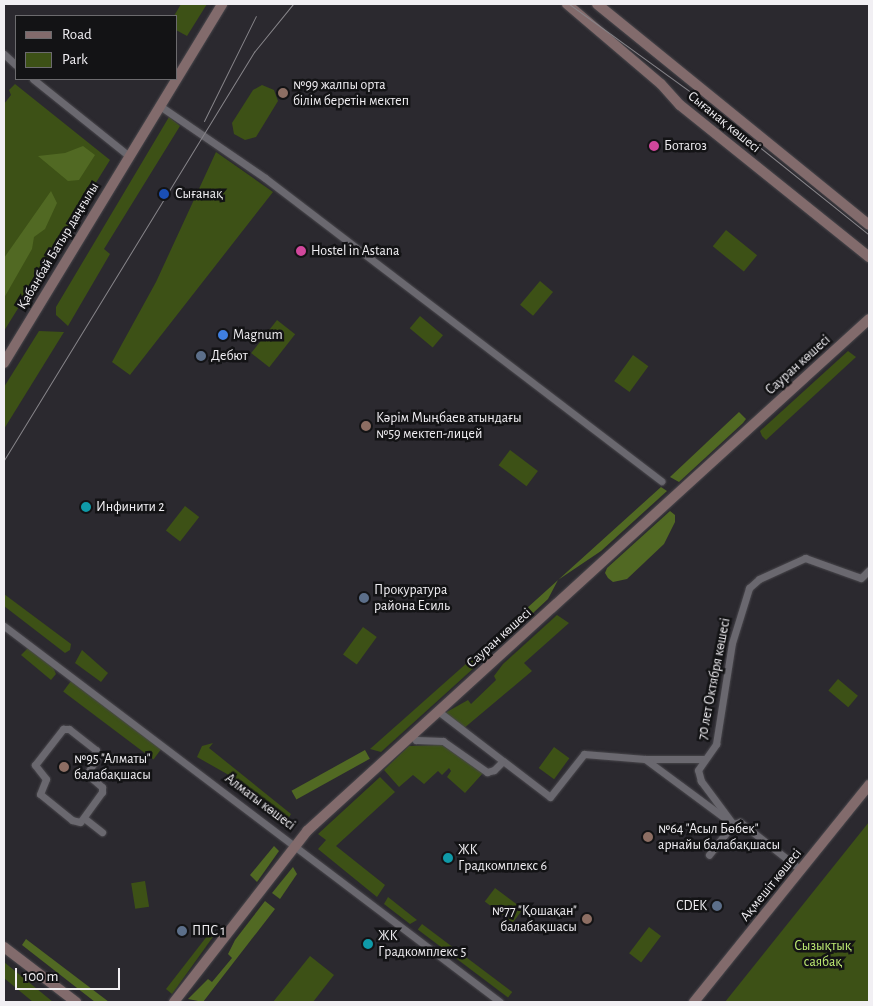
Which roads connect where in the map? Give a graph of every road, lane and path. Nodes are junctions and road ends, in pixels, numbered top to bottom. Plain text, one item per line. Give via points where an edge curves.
1 (216, 4) edge
2 (222, 4) edge
3 (567, 4) edge
4 (597, 4) edge
5 (4, 54) edge
6 (15, 64) edge
7 (178, 67) edge
8 (178, 76) edge
9 (34, 80) edge
10 (170, 80) edge
11 (176, 80) edge
12 (160, 106) junction
13 (136, 144) junction
14 (129, 156) junction
15 (869, 226) edge
16 (869, 256) edge
17 (869, 319) edge
18 (4, 363) edge
19 (662, 481) dead end
20 (869, 570) edge
21 (4, 626) edge
22 (438, 711) junction
23 (411, 734) junction
24 (645, 759) junction
25 (704, 759) junction
26 (502, 762) junction
27 (869, 785) edge
28 (84, 818) junction
29 (733, 824) junction
30 (102, 832) dead end
31 (296, 845) junction
32 (709, 855) dead end
33 (801, 870) junction
34 (4, 947) edge
35 (76, 1002) edge
36 (174, 1002) edge
37 (500, 1002) edge
38 (694, 1002) edge

1 - 7 main road
2 - 8 main road, Қабанбай Батыр даңғылы
3 - 16 main road, Сығанақ көшесі via 661,84 680,105
4 - 15 main road, Сығанақ көшесі
5 - 6 street
9 - 14 street
10 - 13 main road, Қабанбай Батыр даңғылы
11 - 12 main road, Қабанбай Батыр даңғылы
12 - 13 main road, Қабанбай Батыр даңғылы
12 - 19 street via 265,178
13 - 14 main road, Қабанбай Батыр даңғылы
14 - 18 main road, Қабанбай Батыр даңғылы
17 - 22 main road, Сауран көшесі
20 - 25 street, 70 лет Октября көшесі via 861,578 805,558 759,579 750,588 732,643 716,744
21 - 31 street, Алматы көшесі
22 - 23 main road, Сауран көшесі
22 - 26 street, 70 лет Октября көшесі
23 - 26 street via 416,740 443,741 487,772
23 - 31 main road, Сауран көшесі
24 - 25 street, 70 лет Октября көшесі
24 - 26 street, 70 лет Октября көшесі via 584,754 550,797
24 - 29 street
25 - 29 street, 70 лет Октября көшесі via 698,770 701,781
27 - 33 main road, Ақмешіт көшесі
28 - 28 street via 80,822 72,820 40,794 46,779 35,765 63,729 69,729 96,750 97,757 87,774 102,787 102,792
28 - 30 street
29 - 32 street
29 - 33 street via 740,822
31 - 36 main road, Сауран көшесі
31 - 37 street, Алматы көшесі
33 - 38 main road, Ақмешіт көшесі
34 - 35 main road

